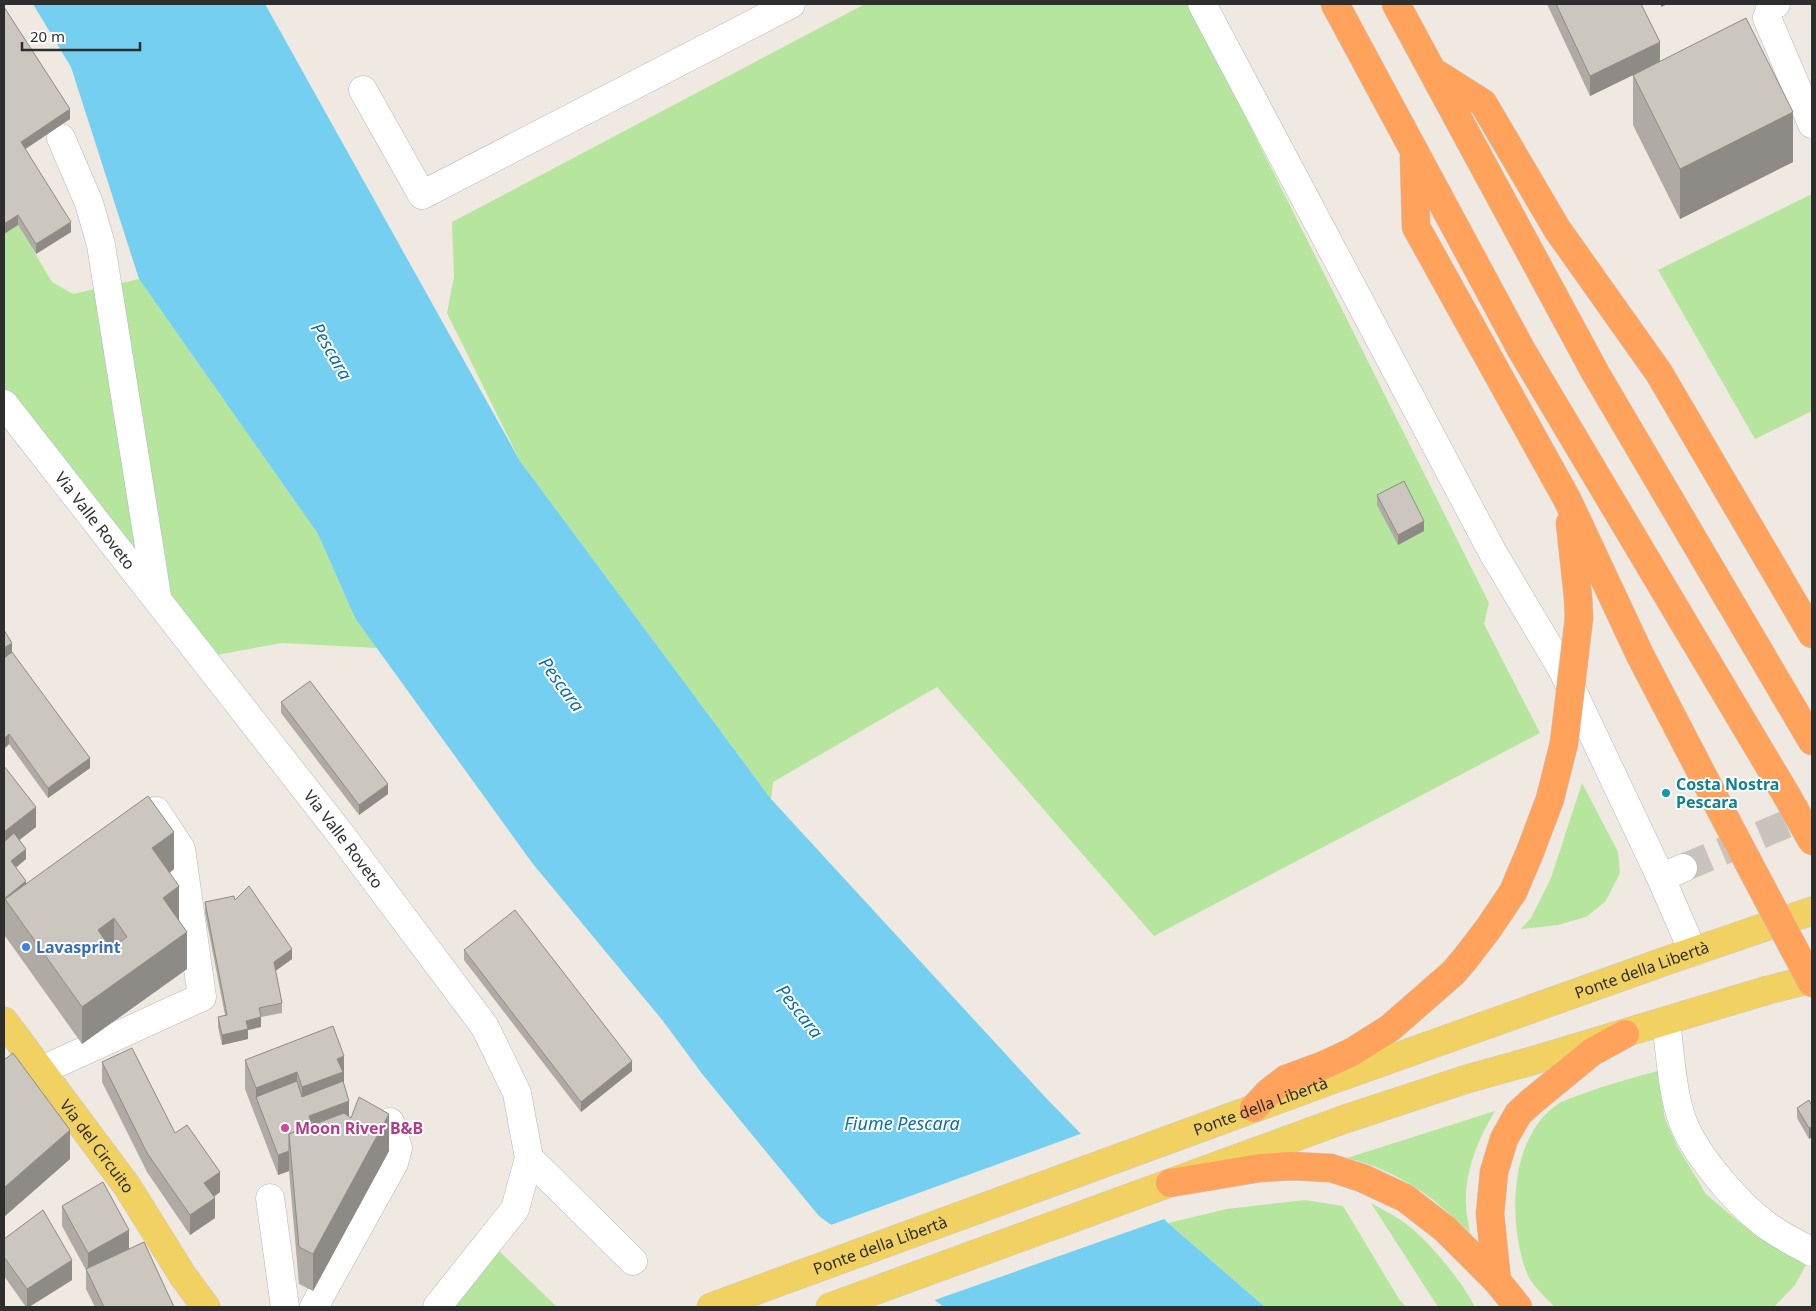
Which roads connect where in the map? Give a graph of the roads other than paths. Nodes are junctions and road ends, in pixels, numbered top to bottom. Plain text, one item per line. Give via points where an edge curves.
1 (791, 4) edge
2 (1202, 4) edge
3 (1335, 4) edge
4 (1396, 4) edge
5 (1776, 4) edge
6 (1433, 71) junction
7 (362, 90) dead end
8 (1812, 124) edge
9 (61, 138) dead end
10 (1414, 150) junction
11 (4, 404) edge
12 (1568, 499) junction
13 (157, 600) junction
14 (1812, 634) edge
15 (1812, 740) edge
16 (133, 829) edge
17 (1812, 841) edge
18 (1812, 911) edge
19 (1693, 952) junction
20 (1812, 979) edge
21 (1812, 983) edge
22 (4, 1021) edge
23 (1666, 1021) junction
24 (1624, 1034) junction
25 (40, 1071) junction
26 (1326, 1073) junction
27 (1254, 1108) joint
28 (390, 1122) dead end
29 (530, 1158) junction
30 (1170, 1183) junction
31 (270, 1198) dead end
32 (1812, 1252) edge
33 (633, 1261) dead end
34 (183, 1276) junction
35 (1497, 1281) junction
36 (196, 1307) edge
37 (206, 1307) edge
38 (285, 1307) edge
39 (314, 1307) edge
40 (436, 1307) edge
41 (711, 1307) edge
42 (830, 1307) edge
43 (1518, 1307) edge

1 - 7 street via 422,195
2 - 19 street via 1493,553 1562,669 1672,873
3 - 10 highway
4 - 6 highway
5 - 8 street via 1771,6 1767,18
6 - 14 highway via 1483,103 1557,228 1659,373
6 - 15 highway via 1596,374
9 - 13 street via 89,203 101,245
10 - 12 highway via 1416,228
10 - 17 highway, bridge via 1522,352
11 - 13 street, Via Valle Roveto
12 - 21 highway, bridge via 1640,655
12 - 26 highway, bridge via 1579,618 1564,744 1550,798 1530,852 1513,892 1453,973 1390,1028
13 - 29 street, Via Valle Roveto via 342,836 485,1027 517,1093
16 - 25 street via 156,811 181,849 202,998
18 - 19 main road, Ponte della Libertà
19 - 26 main road, Ponte della Libertà
20 - 23 main road
22 - 25 main road, Via del Circuito
23 - 24 main road
23 - 32 street via 1676,1095 1683,1121 1710,1169 1768,1227
24 - 30 main road via 1467,1079 1345,1119
24 - 35 highway via 1592,1052 1531,1102 1518,1114 1504,1139 1494,1172 1490,1214
25 - 34 main road, Via del Circuito via 127,1186
26 - 27 highway via 1286,1079
27 - 41 main road, Ponte della Libertà
28 - 39 street via 398,1148 394,1163
29 - 33 street
29 - 40 street, Via Valle Roveto via 515,1209
30 - 35 highway via 1260,1168 1331,1168 1405,1198 1445,1229
30 - 42 main road
31 - 38 street
34 - 36 main road, Via del Circuito
34 - 37 main road, Via del Circuito
35 - 43 highway

